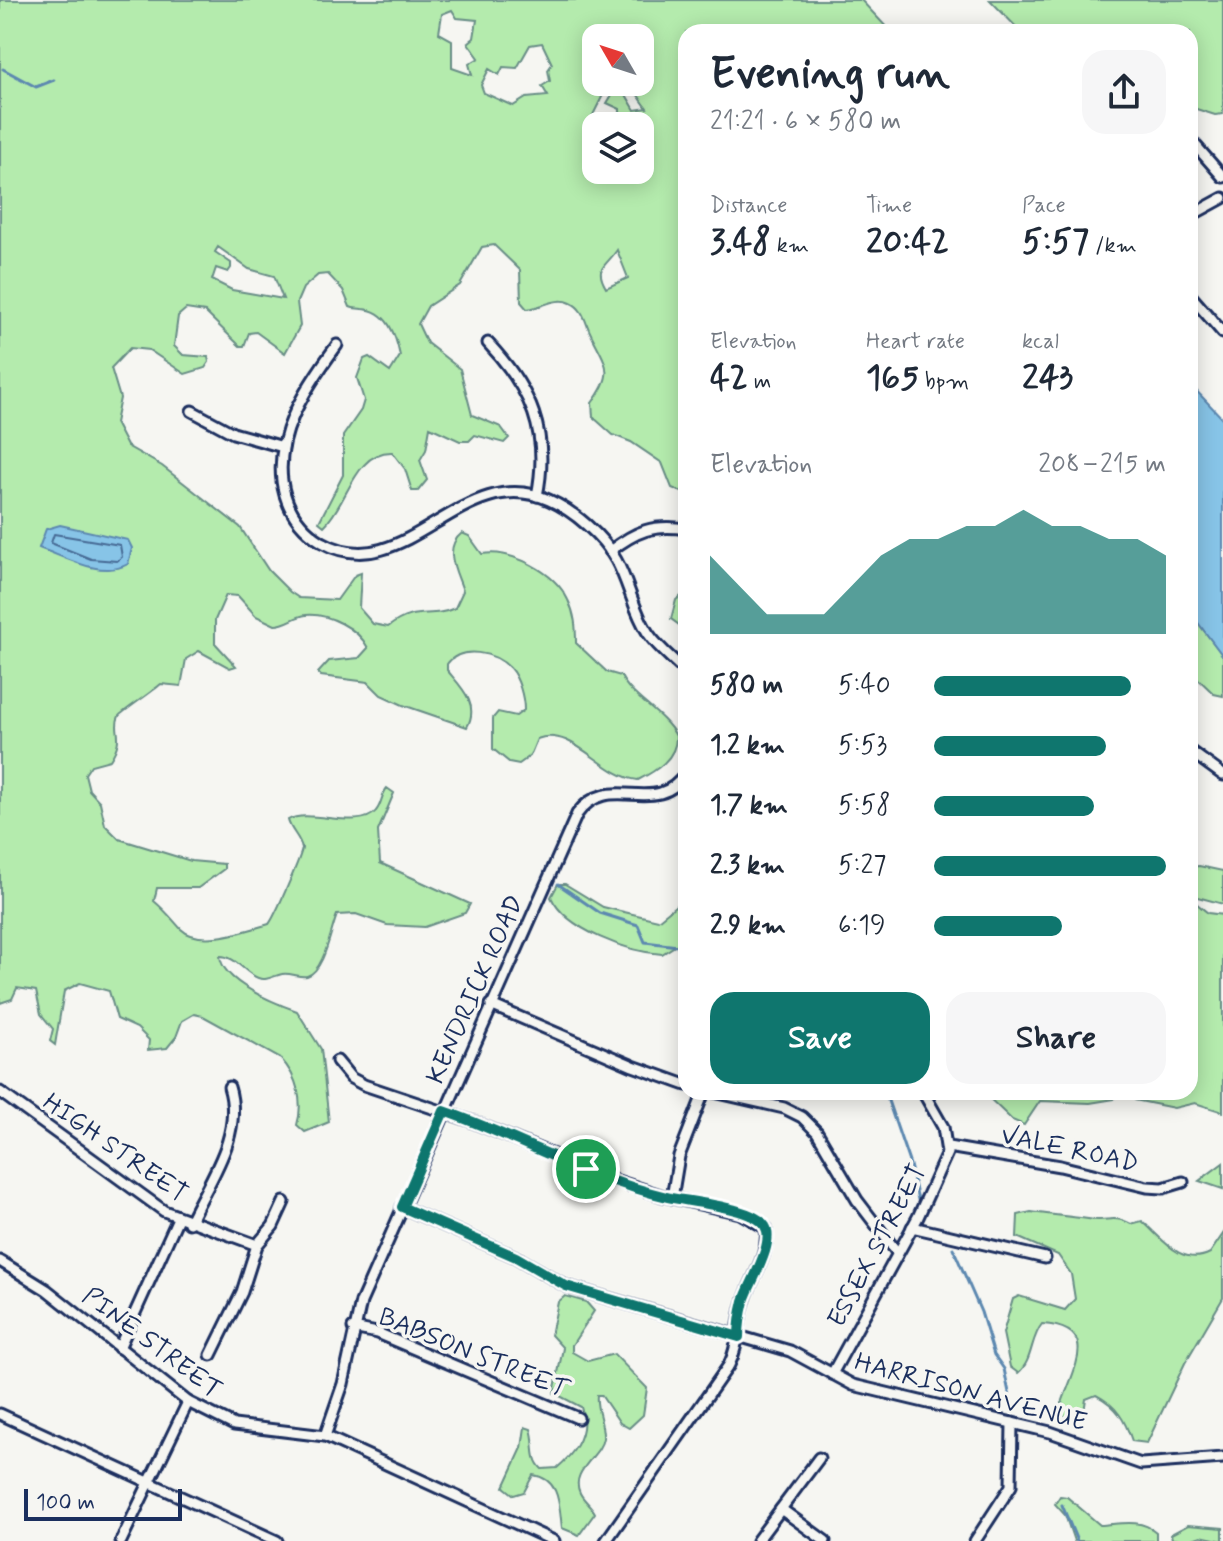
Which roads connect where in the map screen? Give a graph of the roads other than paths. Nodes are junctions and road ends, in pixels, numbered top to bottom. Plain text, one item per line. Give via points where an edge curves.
1 (1198, 148) edge
2 (1223, 177) edge
3 (1223, 198) edge
4 (1198, 212) edge
5 (1198, 304) edge
6 (1223, 333) edge
7 (488, 343) dead end
8 (337, 345) dead end
9 (192, 411) dead end
10 (283, 447) junction
11 (537, 496) junction
12 (678, 528) edge
13 (610, 551) junction
14 (678, 664) edge
15 (1198, 757) edge
16 (1223, 775) edge
17 (678, 782) edge
18 (491, 1005) junction
19 (337, 1061) dead end
20 (678, 1082) edge
21 (229, 1087) dead end
22 (0, 1092) edge
23 (701, 1100) edge
24 (749, 1100) edge
25 (928, 1100) edge
26 (444, 1111) junction
27 (948, 1147) junction
28 (1183, 1182) dead end
29 (672, 1198) junction
30 (284, 1202) dead end
31 (402, 1207) junction
32 (178, 1218) junction
33 (189, 1223) junction
34 (912, 1227) junction
35 (257, 1245) junction
36 (896, 1251) junction
37 (1045, 1258) dead end
38 (0, 1261) edge
39 (353, 1328) junction
40 (739, 1337) junction
41 (119, 1348) junction
42 (211, 1355) dead end
43 (832, 1374) junction
44 (188, 1402) junction
45 (0, 1414) edge
46 (578, 1418) dead end
47 (1012, 1423) junction
48 (325, 1436) junction
49 (819, 1458) dead end
50 (1223, 1458) edge
51 (149, 1482) junction
52 (781, 1509) junction
53 (121, 1541) edge
54 (277, 1541) edge
55 (554, 1541) edge
56 (606, 1541) edge
57 (757, 1541) edge
58 (825, 1541) edge
59 (975, 1541) edge

1 - 2 street
3 - 4 street
5 - 6 street
7 - 11 street via 517,375 535,410 543,457
8 - 10 street via 303,395
9 - 10 street via 233,433
10 - 11 street via 283,488 294,515 317,538 354,553 391,548 480,499
11 - 13 street via 574,516
12 - 13 street via 644,528
13 - 14 street via 648,634
15 - 16 street
17 - 18 street, KENDRICK ROAD via 659,795 609,792 583,806
18 - 20 street
18 - 26 street, KENDRICK ROAD
19 - 26 street via 364,1085
21 - 33 street via 236,1107 234,1128
22 - 32 street, HIGH STREET
23 - 29 street via 679,1156
24 - 36 street via 789,1109 817,1132 857,1200
25 - 27 street, ESSEX STREET
26 - 29 street via 599,1175
26 - 31 street, KENDRICK ROAD
27 - 28 street, VALE ROAD via 1147,1187
27 - 34 street, ESSEX STREET
29 - 40 street via 725,1208 764,1225 765,1250 743,1306
30 - 35 street
31 - 39 street, KENDRICK ROAD
31 - 40 street, HARRISON AVENUE via 516,1257 566,1286
32 - 33 street, HIGH STREET
32 - 41 street
33 - 35 street, HIGH STREET
34 - 36 street, ESSEX STREET
34 - 37 street
35 - 42 street via 242,1292
36 - 43 street, ESSEX STREET
38 - 41 street, PINE STREET via 47,1290
39 - 46 street, BABSON STREET via 377,1333
39 - 48 street, KENDRICK ROAD via 343,1384
40 - 43 street, HARRISON AVENUE via 796,1353
40 - 56 street via 723,1375
41 - 44 street, PINE STREET
43 - 47 street, HARRISON AVENUE via 877,1391
44 - 48 street, PINE STREET via 234,1425
44 - 51 street
45 - 51 street
47 - 50 street, HARRISON AVENUE via 1141,1464
47 - 59 street via 1011,1486
48 - 55 street, PINE STREET
49 - 52 street
51 - 53 street
51 - 54 street
52 - 57 street
52 - 58 street

